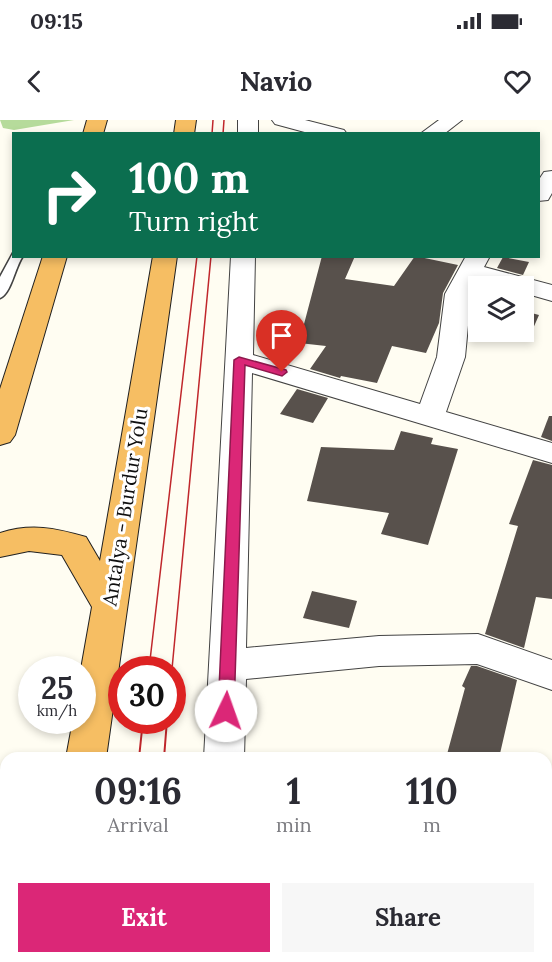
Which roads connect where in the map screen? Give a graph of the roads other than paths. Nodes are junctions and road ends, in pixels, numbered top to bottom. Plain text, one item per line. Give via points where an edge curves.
1 (282, 120) edge
2 (452, 120) edge
3 (329, 132) edge
4 (433, 132) edge
5 (16, 258) edge
6 (54, 258) edge
7 (165, 258) edge
8 (243, 258) edge
9 (474, 264) edge
10 (552, 293) edge
11 (0, 294) edge
12 (239, 360) junction
13 (429, 415) junction
14 (0, 435) edge
15 (552, 453) edge
16 (0, 545) edge
17 (110, 607) junction
18 (229, 665) junction
19 (552, 675) edge
20 (87, 752) edge
21 (224, 752) edge

1 - 3 street
2 - 4 street
5 - 11 lane
6 - 14 highway
7 - 17 highway, Antalya - Burdur Yolu
8 - 12 street
9 - 10 street
9 - 13 street via 458,294 451,357
12 - 13 street
12 - 18 street
13 - 15 street
16 - 17 highway via 47,538 74,546
17 - 20 highway, Antalya - Burdur Yolu
18 - 19 street via 379,651 478,649
18 - 21 street

